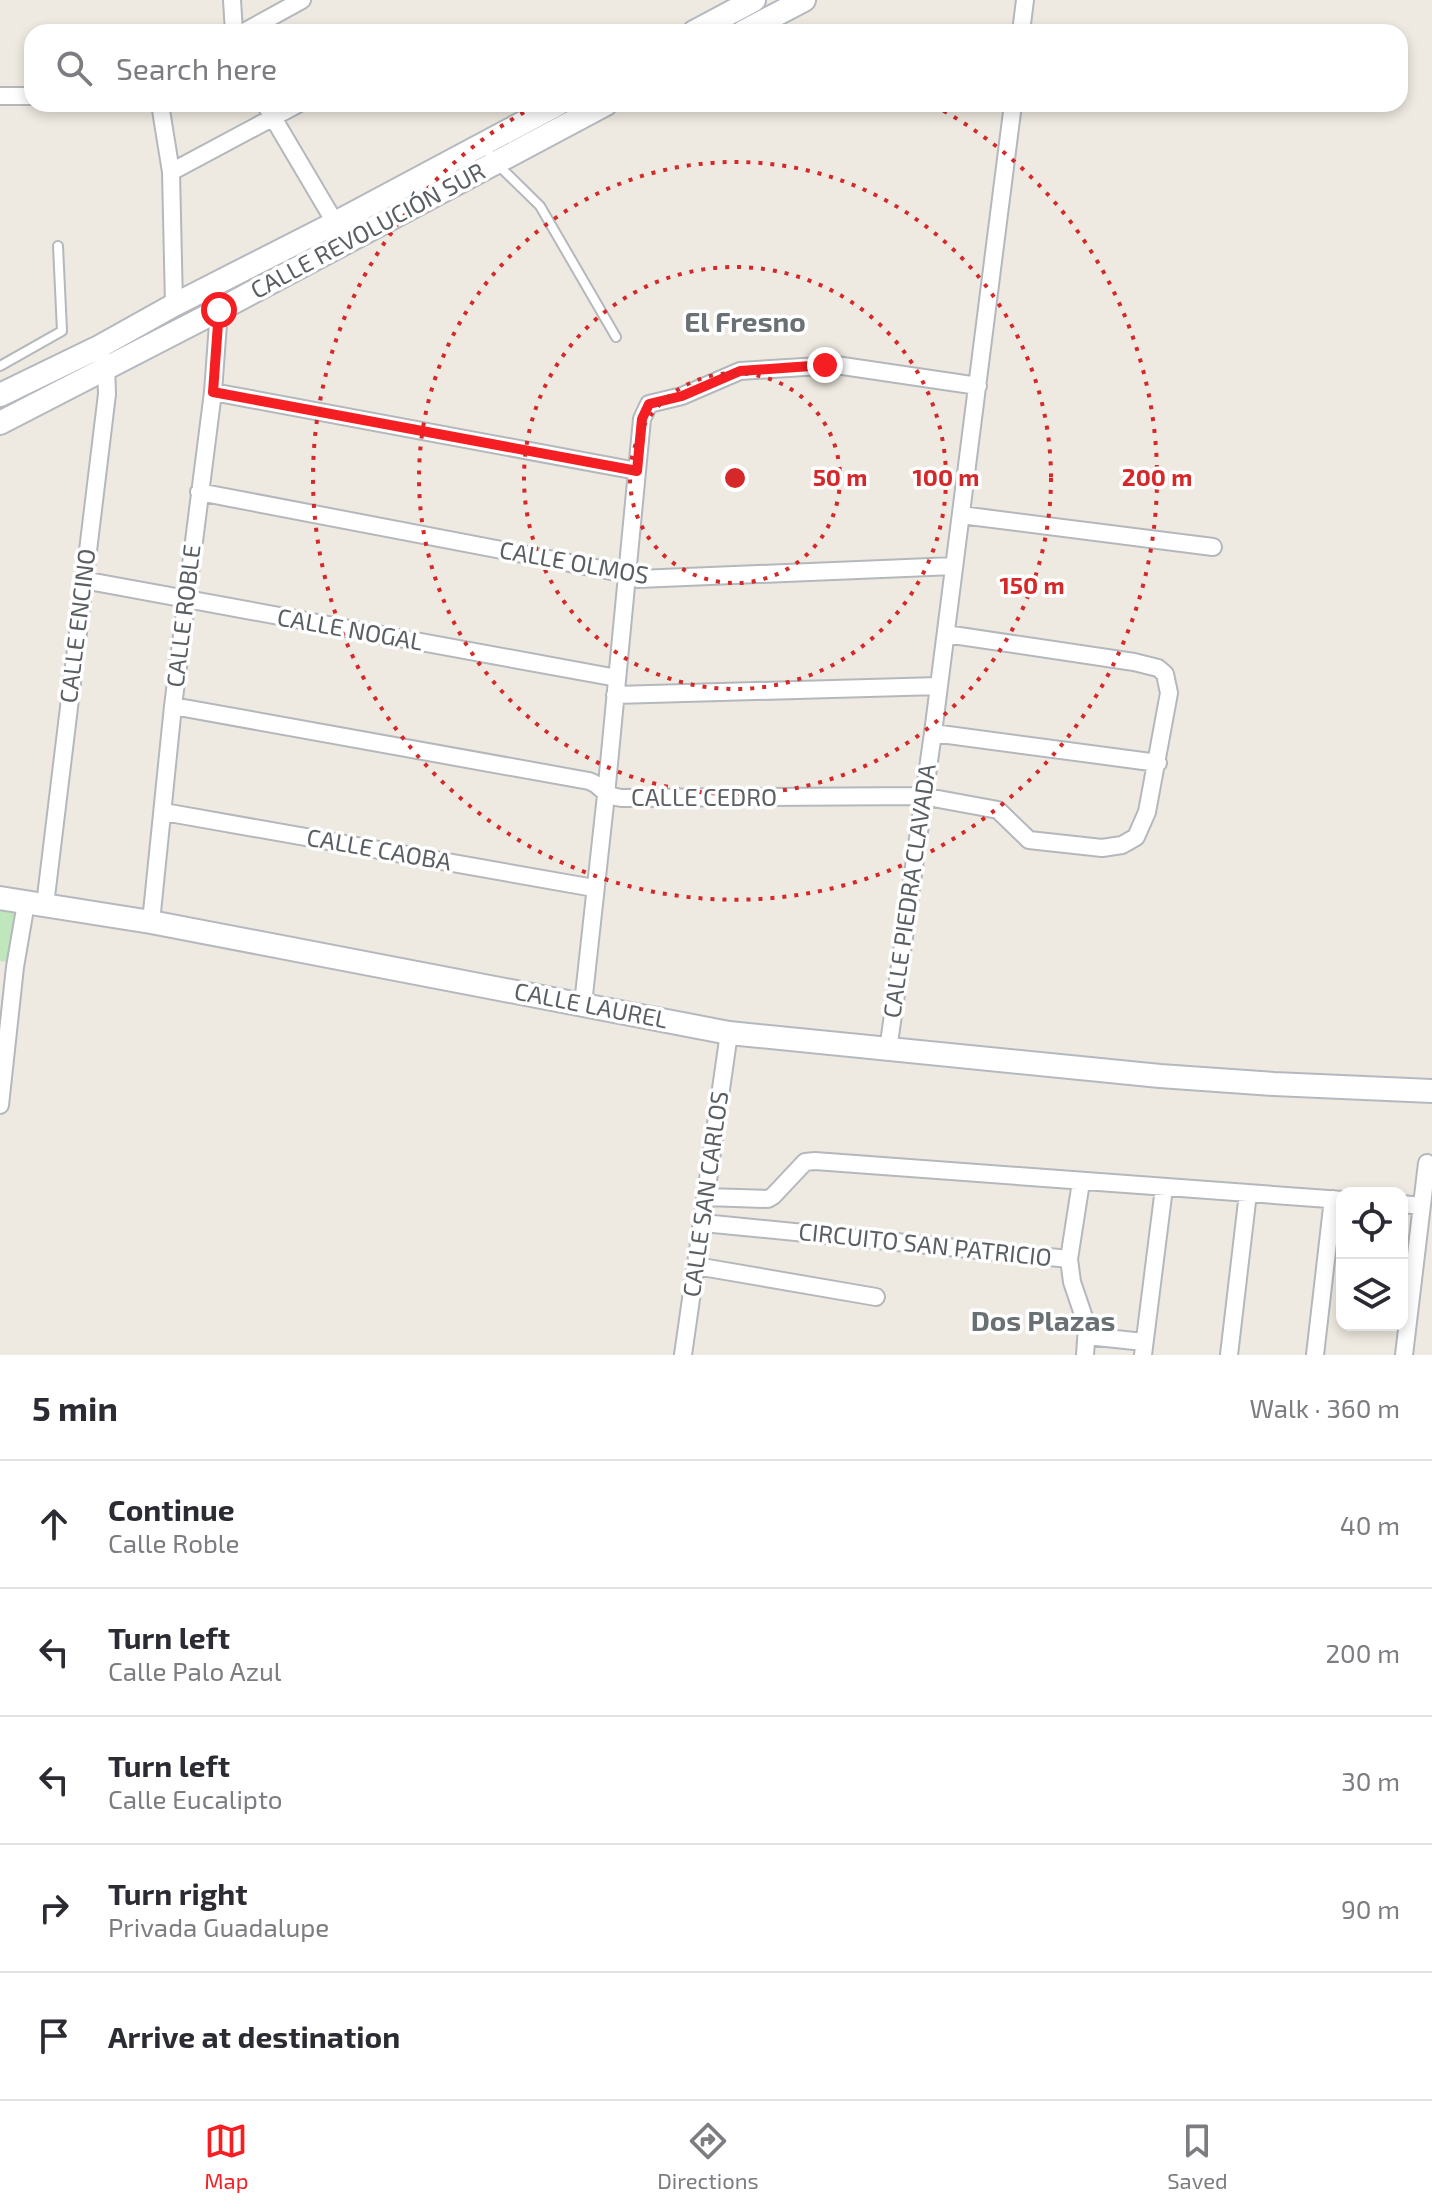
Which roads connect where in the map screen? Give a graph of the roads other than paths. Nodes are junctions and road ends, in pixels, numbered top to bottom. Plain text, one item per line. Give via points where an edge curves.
1 (232, 0) edge
2 (302, 0) edge
3 (754, 0) edge
4 (804, 0) edge
5 (1025, 0) edge
6 (234, 24) edge
7 (258, 24) edge
8 (739, 24) edge
9 (743, 24) edge
10 (1022, 24) edge
11 (0, 96) edge
12 (24, 96) edge
13 (161, 112) edge
14 (265, 112) edge
15 (269, 112) edge
16 (547, 112) edge
17 (587, 112) edge
18 (1012, 112) edge
19 (489, 153) junction
20 (171, 172) junction
21 (341, 233) junction
22 (58, 246) dead end
23 (202, 290) junction
24 (174, 305) junction
25 (219, 310) junction
26 (616, 337) dead end
27 (102, 357) junction
28 (0, 366) edge
29 (35, 377) junction
30 (978, 386) junction
31 (213, 392) junction
32 (0, 395) edge
33 (48, 399) junction
34 (0, 423) edge
35 (637, 471) junction
36 (199, 492) junction
37 (961, 515) junction
38 (1213, 547) dead end
39 (954, 566) junction
40 (627, 574) junction
41 (83, 580) junction
42 (186, 601) junction
43 (946, 634) junction
44 (617, 678) junction
45 (939, 686) junction
46 (615, 695) junction
47 (173, 706) junction
48 (933, 733) junction
49 (1158, 763) junction
50 (606, 795) junction
51 (922, 796) junction
52 (164, 812) junction
53 (594, 888) junction
54 (0, 898) edge
55 (35, 904) junction
56 (151, 922) junction
57 (8, 966) edge
58 (583, 1004) junction
59 (729, 1033) junction
60 (888, 1050) junction
61 (1432, 1091) edge
62 (1, 1097) edge
63 (1427, 1163) dead end
64 (1081, 1182) junction
65 (1164, 1188) junction
66 (1248, 1193) junction
67 (705, 1197) junction
68 (768, 1199) junction
69 (1336, 1199) edge
70 (1408, 1205) edge
71 (1336, 1206) edge
72 (1421, 1206) junction
73 (703, 1223) junction
74 (767, 1228) junction
75 (1069, 1259) junction
76 (696, 1266) junction
77 (876, 1297) dead end
78 (1087, 1336) junction
79 (1144, 1349) edge
80 (683, 1355) edge
81 (1085, 1355) edge
82 (1229, 1355) edge
83 (1315, 1355) edge
84 (1404, 1355) edge

1 - 6 street
2 - 7 street
3 - 8 street
4 - 9 street
5 - 10 street
11 - 12 street
13 - 20 street
14 - 20 street
15 - 21 street
16 - 19 street, CALLE REVOLUCIÓN SUR
17 - 19 street, CALLE REVOLUCIÓN SUR
18 - 30 street, CALLE PIEDRA CLAVADA
19 - 21 street, CALLE REVOLUCIÓN SUR
19 - 26 lane via 540,206
20 - 24 street
21 - 23 street, CALLE REVOLUCIÓN SUR
21 - 25 street, CALLE REVOLUCIÓN SUR
22 - 28 lane via 62,331
23 - 24 street, CALLE REVOLUCIÓN SUR
23 - 25 street
24 - 27 street, CALLE REVOLUCIÓN SUR
25 - 27 street, CALLE REVOLUCIÓN SUR
25 - 31 street, CALLE ROBLE
27 - 29 street, CALLE REVOLUCIÓN SUR
27 - 33 street, CALLE REVOLUCIÓN SUR
27 - 41 street, CALLE ENCINO via 107,394
29 - 32 street, CALLE REVOLUCIÓN SUR
29 - 33 street
30 - 35 street via 836,365 740,371 649,404 642,419
30 - 37 street, CALLE PIEDRA CLAVADA
31 - 35 street
31 - 36 street, CALLE ROBLE
33 - 34 street, CALLE REVOLUCIÓN SUR
35 - 40 street
36 - 40 street, CALLE OLMOS
36 - 42 street, CALLE ROBLE
37 - 38 street
37 - 39 street, CALLE PIEDRA CLAVADA
39 - 40 street, CALLE OLMOS via 669,579
39 - 43 street, CALLE PIEDRA CLAVADA
40 - 44 street
41 - 42 street, CALLE NOGAL
41 - 55 street, CALLE ENCINO
42 - 44 street, CALLE NOGAL
42 - 47 street, CALLE ROBLE
43 - 45 street, CALLE PIEDRA CLAVADA
43 - 49 street via 1158,668 1169,686
44 - 46 street
45 - 46 street
45 - 48 street, CALLE PIEDRA CLAVADA
46 - 50 street
47 - 50 street, CALLE CEDRO via 589,781
47 - 52 street, CALLE ROBLE
48 - 49 street
48 - 51 street, CALLE PIEDRA CLAVADA
49 - 51 street, CALLE CEDRO via 1136,837 1102,848 1029,840 998,810
50 - 51 street, CALLE CEDRO
50 - 53 street
51 - 60 street, CALLE PIEDRA CLAVADA
52 - 53 street, CALLE CAOBA
52 - 56 street, CALLE ROBLE
53 - 58 street
54 - 55 street, CALLE LAUREL
55 - 56 street, CALLE LAUREL
55 - 57 street, CALLE ENCINO
56 - 58 street, CALLE LAUREL
57 - 62 street, CALLE ENCINO
58 - 59 street, CALLE LAUREL
59 - 60 street, CALLE LAUREL
59 - 67 street, CALLE SAN CARLOS
60 - 61 street, CALLE LAUREL via 1160,1076
63 - 72 street
64 - 65 street, CIRCUITO SAN PATRICIO
64 - 68 street, CIRCUITO SAN PATRICIO via 815,1161 805,1162
64 - 75 street, CIRCUITO SAN PATRICIO
65 - 66 street, CIRCUITO SAN PATRICIO
65 - 79 street
66 - 69 street, CIRCUITO SAN PATRICIO
66 - 82 street
67 - 68 street
67 - 73 street, CALLE SAN CARLOS
68 - 74 street
70 - 72 street
71 - 83 street
72 - 84 street
73 - 74 street, CIRCUITO SAN PATRICIO
73 - 76 street, CALLE SAN CARLOS
74 - 75 street, CIRCUITO SAN PATRICIO
75 - 78 street
76 - 77 street
76 - 80 street, CALLE SAN CARLOS
78 - 79 street
78 - 81 street

